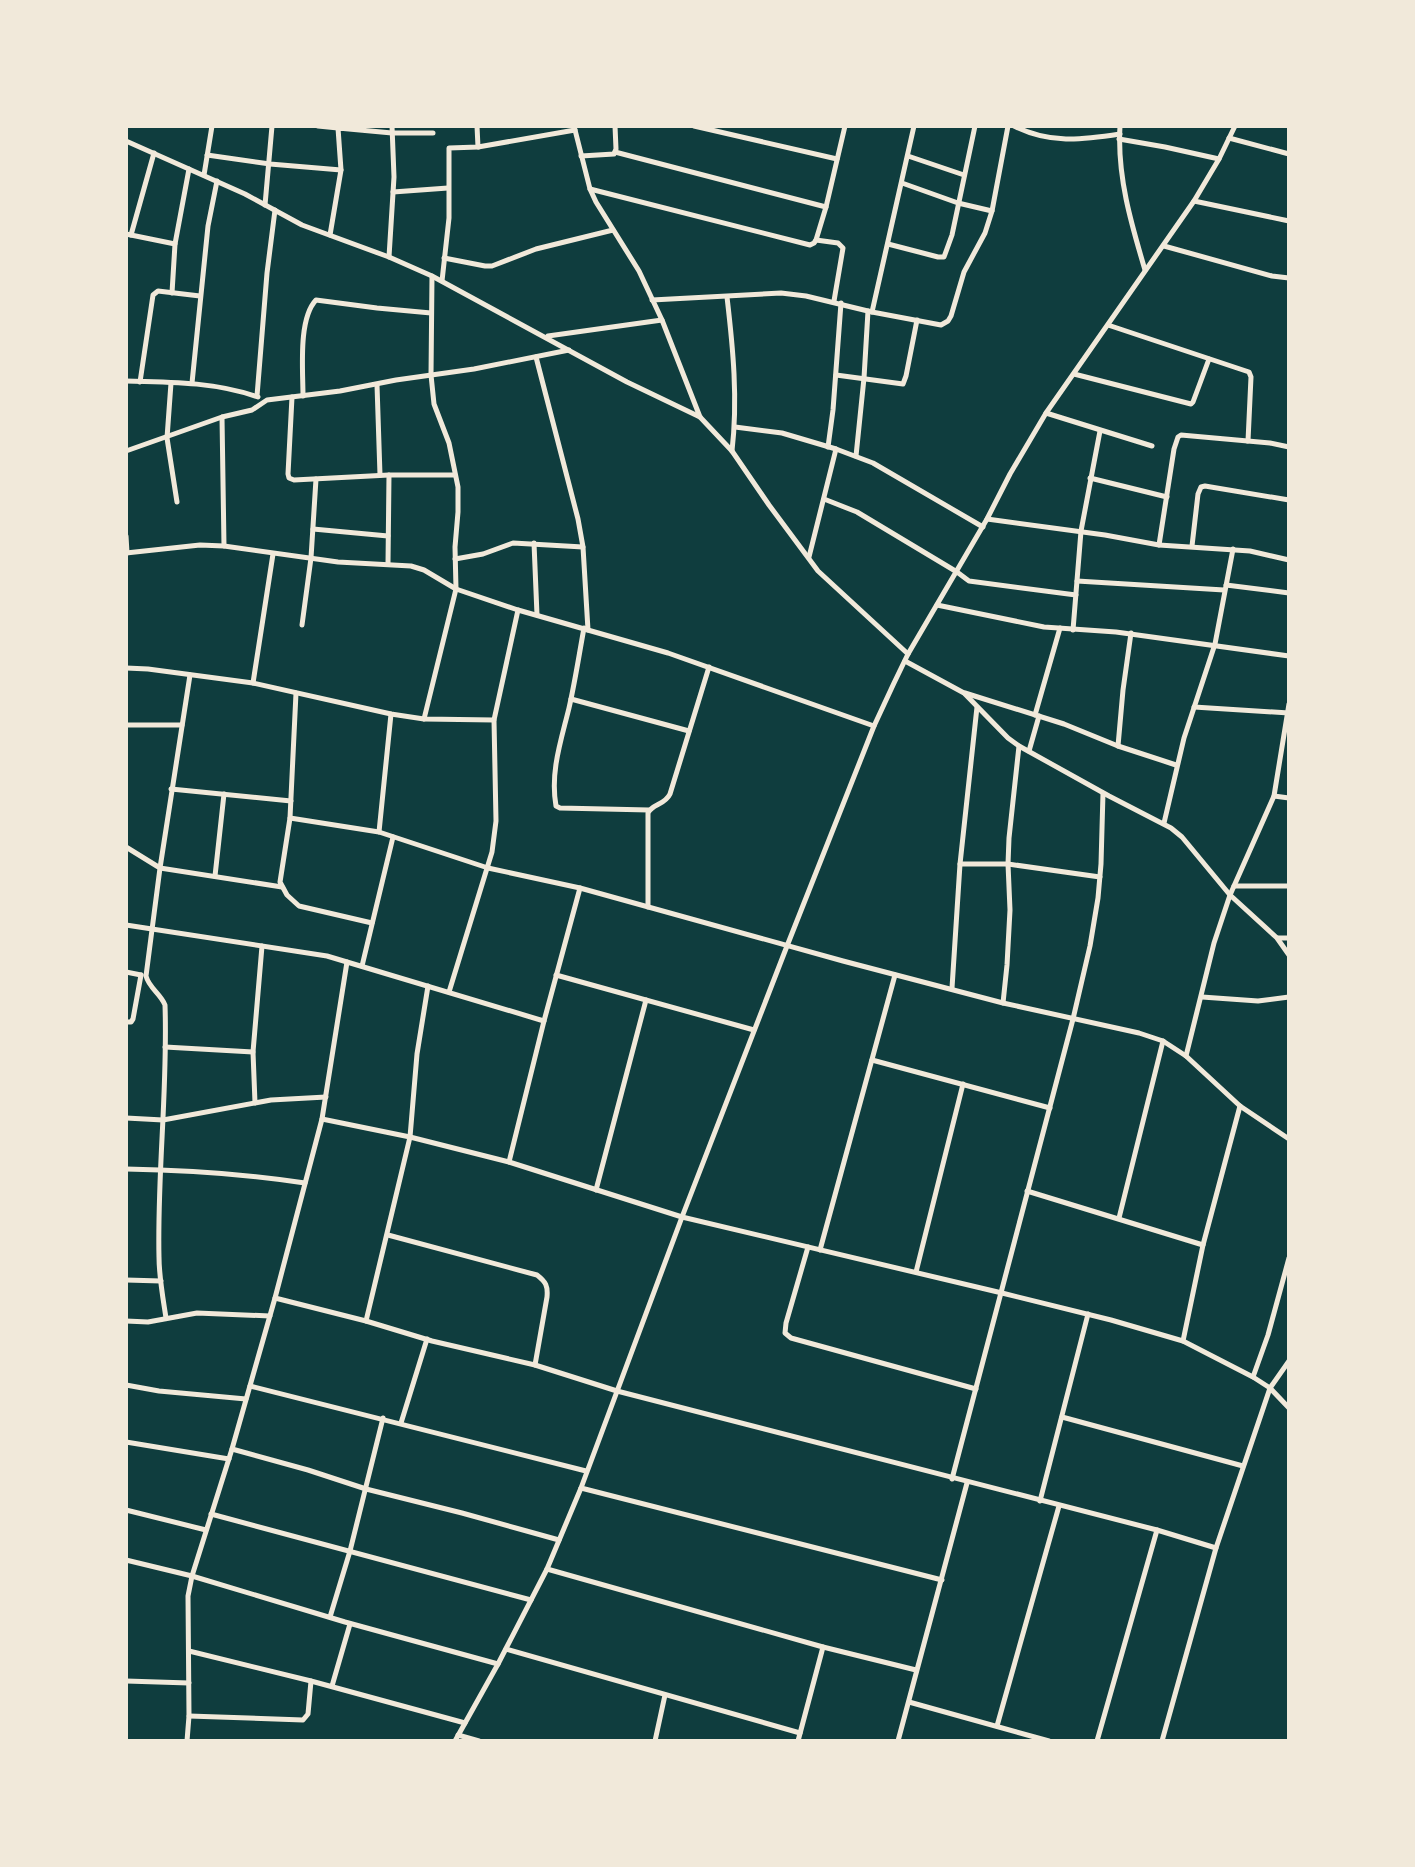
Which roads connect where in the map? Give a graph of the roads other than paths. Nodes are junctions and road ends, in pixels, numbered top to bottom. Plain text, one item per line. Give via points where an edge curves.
1 (212, 126) edge
2 (272, 126) edge
3 (318, 126) edge
4 (477, 126) edge
5 (615, 126) edge
6 (694, 126) edge
7 (845, 126) edge
8 (914, 126) edge
9 (975, 126) edge
10 (1011, 126) edge
11 (1120, 126) edge
12 (1235, 126) edge
13 (338, 128) junction
14 (575, 128) edge
15 (392, 129) edge
16 (433, 133) dead end
17 (1119, 136) junction
18 (1229, 138) junction
19 (126, 141) edge
20 (478, 147) junction
21 (615, 152) junction
22 (154, 153) junction
23 (1289, 154) edge
24 (207, 155) junction
25 (581, 156) junction
26 (908, 156) junction
27 (837, 159) junction
28 (1219, 159) junction
29 (270, 164) junction
30 (189, 169) junction
31 (341, 170) junction
32 (204, 175) junction
33 (964, 175) junction
34 (217, 181) junction
35 (902, 183) junction
36 (448, 188) junction
37 (590, 189) junction
38 (393, 192) junction
39 (1194, 201) junction
40 (958, 203) junction
41 (265, 205) junction
42 (826, 207) junction
43 (275, 210) junction
44 (992, 211) junction
45 (1289, 221) edge
46 (613, 230) junction
47 (129, 235) edge
48 (330, 235) junction
49 (816, 240) junction
50 (175, 244) junction
51 (888, 244) junction
52 (1164, 246) junction
53 (389, 257) junction
54 (444, 258) junction
55 (1145, 271) junction
56 (432, 276) junction
57 (1289, 278) edge
58 (442, 281) junction
59 (172, 293) junction
60 (200, 296) junction
61 (727, 297) junction
62 (652, 300) junction
63 (834, 301) junction
64 (841, 303) junction
65 (870, 311) junction
66 (432, 313) junction
67 (662, 320) junction
68 (917, 320) junction
69 (1108, 325) junction
70 (546, 336) junction
71 (569, 350) junction
72 (536, 357) junction
73 (1209, 359) junction
74 (1074, 374) junction
75 (431, 375) junction
76 (836, 375) junction
77 (864, 378) junction
78 (126, 381) edge
79 (140, 382) junction
80 (171, 383) junction
81 (192, 383) junction
82 (377, 385) junction
83 (257, 396) junction
84 (303, 396) junction
85 (292, 397) junction
86 (267, 400) junction
87 (1046, 413) junction
88 (222, 417) junction
89 (700, 417) junction
90 (735, 427) junction
91 (1100, 431) junction
92 (167, 438) junction
93 (1248, 441) junction
94 (1152, 446) dead end
95 (828, 447) junction
96 (1289, 447) edge
97 (836, 449) junction
98 (126, 451) edge
99 (732, 451) junction
100 (856, 456) junction
101 (380, 475) junction
102 (389, 475) junction
103 (455, 475) junction
104 (1090, 478) junction
105 (316, 479) junction
106 (1167, 497) junction
107 (824, 499) junction
108 (1289, 500) edge
109 (177, 502) dead end
110 (987, 519) junction
111 (983, 527) junction
112 (313, 529) junction
113 (1081, 531) junction
114 (126, 536) edge
115 (388, 536) junction
116 (534, 543) junction
117 (1159, 545) junction
118 (224, 546) junction
119 (1192, 546) junction
120 (583, 547) junction
121 (1233, 549) junction
122 (126, 553) edge
123 (273, 553) junction
124 (311, 558) junction
125 (809, 558) junction
126 (455, 559) junction
127 (1289, 560) edge
128 (388, 564) junction
129 (957, 572) junction
130 (1077, 581) junction
131 (1225, 588) junction
132 (456, 589) junction
133 (1289, 593) edge
134 (1076, 595) junction
135 (937, 605) junction
136 (518, 610) junction
137 (537, 615) junction
138 (302, 625) dead end
139 (1060, 628) junction
140 (586, 629) junction
141 (1073, 630) junction
142 (1131, 633) junction
143 (1215, 644) junction
144 (1289, 656) edge
145 (906, 658) junction
146 (709, 667) junction
147 (126, 668) edge
148 (190, 675) junction
149 (253, 683) junction
150 (296, 693) junction
151 (964, 693) junction
152 (571, 699) junction
153 (1289, 704) edge
154 (977, 707) junction
155 (1194, 707) junction
156 (1288, 713) edge
157 (391, 714) junction
158 (1037, 716) junction
159 (424, 719) junction
160 (494, 720) junction
161 (126, 725) edge
162 (182, 725) junction
163 (874, 726) junction
164 (689, 731) junction
165 (1019, 746) junction
166 (1118, 746) junction
167 (1029, 751) junction
168 (1176, 765) junction
169 (171, 789) junction
170 (1103, 793) junction
171 (224, 794) junction
172 (1274, 796) junction
173 (1289, 798) edge
174 (291, 801) junction
175 (649, 810) junction
176 (290, 818) junction
177 (1164, 823) junction
178 (379, 832) junction
179 (393, 837) junction
180 (126, 847) edge
181 (960, 864) junction
182 (1008, 864) junction
183 (160, 868) junction
184 (488, 868) junction
185 (215, 876) junction
186 (1100, 877) junction
187 (1234, 886) junction
188 (1289, 886) edge
189 (282, 887) junction
190 (580, 888) junction
191 (1230, 895) junction
192 (648, 907) junction
193 (372, 923) junction
194 (126, 925) edge
195 (153, 929) junction
196 (1277, 938) junction
197 (1289, 938) edge
198 (262, 946) junction
199 (787, 946) junction
200 (1289, 955) edge
201 (347, 962) junction
202 (362, 966) junction
203 (126, 972) edge
204 (143, 975) junction
205 (556, 975) junction
206 (895, 975) junction
207 (428, 986) junction
208 (952, 988) junction
209 (449, 992) junction
210 (1202, 997) junction
211 (1289, 997) edge
212 (646, 1000) junction
213 (1003, 1003) junction
214 (1073, 1019) junction
215 (544, 1021) junction
216 (126, 1022) edge
217 (754, 1030) junction
218 (1163, 1041) junction
219 (165, 1047) junction
220 (253, 1052) junction
221 (1186, 1056) junction
222 (872, 1060) junction
223 (963, 1084) junction
224 (326, 1097) junction
225 (255, 1103) junction
226 (1240, 1106) junction
227 (1050, 1108) junction
228 (126, 1118) edge
229 (322, 1119) junction
230 (163, 1120) junction
231 (410, 1137) junction
232 (1289, 1139) edge
233 (509, 1162) junction
234 (126, 1169) edge
235 (160, 1169) junction
236 (305, 1183) junction
237 (596, 1190) junction
238 (1027, 1191) junction
239 (682, 1217) junction
240 (1119, 1218) junction
241 (388, 1235) junction
242 (1203, 1245) junction
243 (808, 1247) junction
244 (820, 1250) junction
245 (1289, 1258) edge
246 (916, 1272) junction
247 (126, 1280) edge
248 (161, 1281) junction
249 (1002, 1293) junction
250 (275, 1298) junction
251 (1088, 1314) junction
252 (270, 1316) junction
253 (166, 1318) junction
254 (126, 1321) edge
255 (366, 1321) junction
256 (427, 1339) junction
257 (1183, 1341) junction
258 (1289, 1361) edge
259 (535, 1365) junction
260 (1253, 1377) junction
261 (126, 1385) edge
262 (250, 1386) junction
263 (1270, 1388) junction
264 (976, 1389) junction
265 (617, 1391) junction
266 (246, 1399) junction
267 (1289, 1408) edge
268 (1062, 1417) junction
269 (383, 1418) junction
270 (401, 1423) junction
271 (126, 1442) edge
272 (232, 1449) junction
273 (229, 1459) junction
274 (1243, 1466) junction
275 (586, 1471) junction
276 (952, 1479) junction
277 (968, 1483) junction
278 (581, 1488) junction
279 (366, 1489) junction
280 (1040, 1501) junction
281 (1059, 1506) junction
282 (126, 1510) edge
283 (211, 1514) junction
284 (206, 1530) junction
285 (1157, 1530) junction
286 (559, 1540) junction
287 (1216, 1548) junction
288 (350, 1551) junction
289 (126, 1560) edge
290 (547, 1569) junction
291 (192, 1576) junction
292 (942, 1580) junction
293 (532, 1600) junction
294 (330, 1617) junction
295 (350, 1624) junction
296 (823, 1647) junction
297 (506, 1649) junction
298 (189, 1651) junction
299 (498, 1664) junction
300 (916, 1670) junction
301 (126, 1681) edge
302 (311, 1681) junction
303 (189, 1683) junction
304 (332, 1686) junction
305 (665, 1695) junction
306 (909, 1702) junction
307 (189, 1716) junction
308 (465, 1723) junction
309 (997, 1726) junction
310 (800, 1733) junction
311 (456, 1738) edge
312 (187, 1741) edge
313 (479, 1741) edge
314 (655, 1741) edge
315 (798, 1741) edge
316 (898, 1741) edge
317 (1049, 1741) edge
318 (1097, 1741) edge
319 (1162, 1741) edge

1 - 24 street
2 - 29 street
3 - 13 street
4 - 20 street
5 - 21 street
6 - 27 street
7 - 27 street
8 - 26 street
9 - 33 street
10 - 17 street via 1049,138
10 - 44 street
11 - 17 street
12 - 18 street
13 - 15 street
13 - 31 street
14 - 20 street
14 - 25 street
15 - 16 street
15 - 38 street
17 - 28 street
17 - 55 street via 1124,193
18 - 23 street
18 - 28 street
19 - 22 street
20 - 36 street via 449,148
21 - 25 street
21 - 42 street
22 - 30 street
22 - 47 street
24 - 29 street
24 - 32 street
25 - 37 street
26 - 33 street
26 - 35 street
27 - 42 street
28 - 39 street
29 - 31 street
29 - 41 street
30 - 32 street
30 - 50 street
31 - 48 street
32 - 34 street
33 - 40 street
34 - 41 street
34 - 60 street
35 - 40 street
35 - 51 street
36 - 38 street
36 - 54 street
37 - 46 street
37 - 49 street via 810,245
38 - 53 street
39 - 45 street
39 - 52 street
40 - 44 street
40 - 51 street via 944,257
41 - 43 street
42 - 49 street
43 - 48 street
43 - 83 street
44 - 68 street via 948,321 941,325
46 - 54 street via 492,266
46 - 62 street
47 - 50 street
48 - 53 street
49 - 63 street via 843,248
50 - 59 street
51 - 65 street
52 - 55 street
52 - 57 street
53 - 56 street
54 - 58 street
55 - 69 street
56 - 58 street
56 - 66 street
58 - 70 street
59 - 60 street
59 - 79 street via 153,295
60 - 81 street
61 - 62 street
61 - 63 street via 781,293
61 - 90 street
62 - 67 street
63 - 64 street
64 - 65 street
64 - 76 street
65 - 68 street
65 - 77 street
66 - 75 street
66 - 84 street via 316,300 302,344
67 - 70 street
67 - 89 street
68 - 77 street via 903,384
69 - 73 street
69 - 74 street
70 - 71 street
71 - 72 street
71 - 89 street
72 - 75 street
72 - 120 street
73 - 74 street via 1191,404
73 - 93 street via 1250,373
74 - 87 street
75 - 82 street
75 - 103 street
76 - 77 street
76 - 95 street
77 - 100 street
78 - 79 street
79 - 80 street
80 - 81 street
80 - 92 street
81 - 83 street
82 - 84 street
82 - 101 street
83 - 86 street
84 - 85 street
85 - 86 street
85 - 105 street via 289,478
86 - 88 street via 252,410
87 - 91 street
87 - 110 street
88 - 92 street
88 - 118 street
89 - 99 street
90 - 95 street via 782,433
90 - 99 street
91 - 94 street
91 - 104 street
92 - 98 street
92 - 109 street
93 - 96 street
93 - 106 street via 1178,437
95 - 97 street
97 - 100 street
97 - 107 street
99 - 125 street
100 - 111 street
101 - 102 street
101 - 105 street
102 - 103 street
102 - 115 street
103 - 126 street
104 - 106 street
104 - 113 street
105 - 112 street
106 - 117 street
107 - 125 street
107 - 129 street via 857,512
108 - 119 street via 1201,487
110 - 111 street
110 - 113 street
111 - 129 street
112 - 115 street
112 - 124 street
113 - 117 street
113 - 130 street
114 - 122 street
115 - 128 street
116 - 120 street
116 - 126 street via 513,543
116 - 137 street
117 - 119 street
118 - 122 street
118 - 123 street
119 - 121 street
120 - 140 street
121 - 127 street
121 - 131 street
123 - 124 street
123 - 149 street
124 - 128 street
124 - 138 street
125 - 145 street
126 - 132 street
128 - 132 street via 424,570
129 - 134 street via 975,583
129 - 135 street
130 - 131 street
130 - 134 street
131 - 133 street
131 - 143 street
132 - 136 street
132 - 159 street
134 - 141 street
135 - 139 street
135 - 145 street
136 - 137 street
136 - 160 street
137 - 140 street
139 - 141 street
139 - 158 street
140 - 146 street
140 - 152 street
141 - 142 street
142 - 143 street
142 - 166 street
143 - 144 street
143 - 155 street
145 - 151 street
145 - 163 street
146 - 163 street
146 - 164 street
147 - 148 street
148 - 149 street
148 - 162 street
149 - 150 street
150 - 157 street
150 - 174 street
151 - 154 street
151 - 158 street
152 - 164 street
152 - 175 street via 553,779 556,806
153 - 156 street
154 - 165 street
154 - 181 street
155 - 156 street
155 - 168 street
156 - 172 street
157 - 159 street
157 - 178 street
158 - 166 street
158 - 167 street
159 - 160 street
160 - 184 street via 496,821
161 - 162 street
162 - 169 street
163 - 199 street
164 - 175 street via 667,799
165 - 167 street
165 - 182 street
166 - 168 street
167 - 170 street
168 - 177 street
169 - 171 street
169 - 183 street
170 - 177 street
170 - 186 street
171 - 174 street
171 - 185 street
172 - 173 street
172 - 187 street
174 - 176 street
175 - 192 street
176 - 178 street
176 - 189 street
177 - 191 street
178 - 179 street
179 - 184 street
179 - 193 street
180 - 183 street
181 - 182 street
181 - 208 street
182 - 186 street
182 - 213 street
183 - 185 street
183 - 195 street
184 - 190 street
184 - 209 street
185 - 189 street
186 - 214 street
187 - 188 street
187 - 191 street
189 - 193 street via 299,906
190 - 192 street
190 - 205 street
191 - 196 street
191 - 210 street
192 - 199 street
193 - 202 street
194 - 195 street
195 - 198 street
195 - 204 street
196 - 197 street
196 - 200 street
198 - 201 street
198 - 220 street
199 - 206 street
199 - 217 street
201 - 202 street
201 - 224 street
202 - 207 street
203 - 204 street
204 - 216 street via 133,1019
204 - 219 street via 165,1005
205 - 212 street
205 - 215 street
206 - 208 street
206 - 222 street
207 - 209 street
207 - 231 street
208 - 213 street
209 - 215 street
210 - 211 street
210 - 221 street
212 - 217 street
212 - 237 street
213 - 214 street
214 - 218 street
214 - 227 street
215 - 233 street
217 - 239 street
218 - 221 street
218 - 240 street
219 - 220 street
219 - 230 street
220 - 225 street
221 - 226 street
222 - 223 street
222 - 244 street
223 - 227 street
223 - 246 street
224 - 225 street
224 - 229 street
225 - 230 street
226 - 232 street
226 - 242 street
227 - 238 street
228 - 230 street
229 - 231 street
229 - 236 street
230 - 235 street
231 - 233 street
231 - 241 street
233 - 237 street
234 - 235 street
235 - 236 street
235 - 248 street
236 - 250 street
237 - 239 street
238 - 240 street
238 - 249 street
239 - 243 street
239 - 265 street
240 - 242 street
241 - 255 street
241 - 259 street via 544,1280 547,1297
242 - 257 street
243 - 244 street
243 - 264 street via 785,1333
244 - 246 street
245 - 260 street
246 - 249 street
247 - 248 street
248 - 253 street
249 - 251 street
249 - 264 street
250 - 252 street
250 - 255 street
251 - 257 street
251 - 268 street
252 - 253 street via 197,1313
252 - 262 street
253 - 254 street
255 - 256 street
256 - 259 street
256 - 270 street
257 - 260 street
258 - 263 street
259 - 265 street
260 - 263 street
261 - 266 street
262 - 266 street
262 - 269 street
263 - 267 street
263 - 274 street
264 - 276 street
265 - 275 street
265 - 276 street
266 - 272 street
268 - 274 street
268 - 280 street
269 - 270 street
269 - 279 street
270 - 275 street
271 - 273 street
272 - 273 street
272 - 279 street
273 - 283 street
274 - 287 street
275 - 278 street
276 - 277 street
277 - 280 street
277 - 292 street
278 - 286 street
278 - 292 street
279 - 286 street
279 - 288 street
280 - 281 street
281 - 285 street
281 - 309 street
282 - 284 street
283 - 284 street
283 - 288 street
284 - 291 street
285 - 287 street
285 - 318 street
286 - 290 street
287 - 319 street
288 - 293 street
288 - 294 street
289 - 291 street
290 - 293 street
290 - 296 street
291 - 294 street
291 - 298 street
292 - 300 street
293 - 297 street
294 - 295 street
295 - 299 street
295 - 304 street
296 - 300 street
296 - 310 street
297 - 299 street
297 - 305 street
298 - 302 street
298 - 303 street
299 - 308 street
300 - 306 street
301 - 303 street
302 - 304 street
302 - 307 street via 303,1720
303 - 307 street
304 - 308 street
305 - 310 street
305 - 314 street
306 - 309 street
306 - 316 street
307 - 312 street
308 - 311 street
309 - 317 street
310 - 315 street
311 - 313 street

